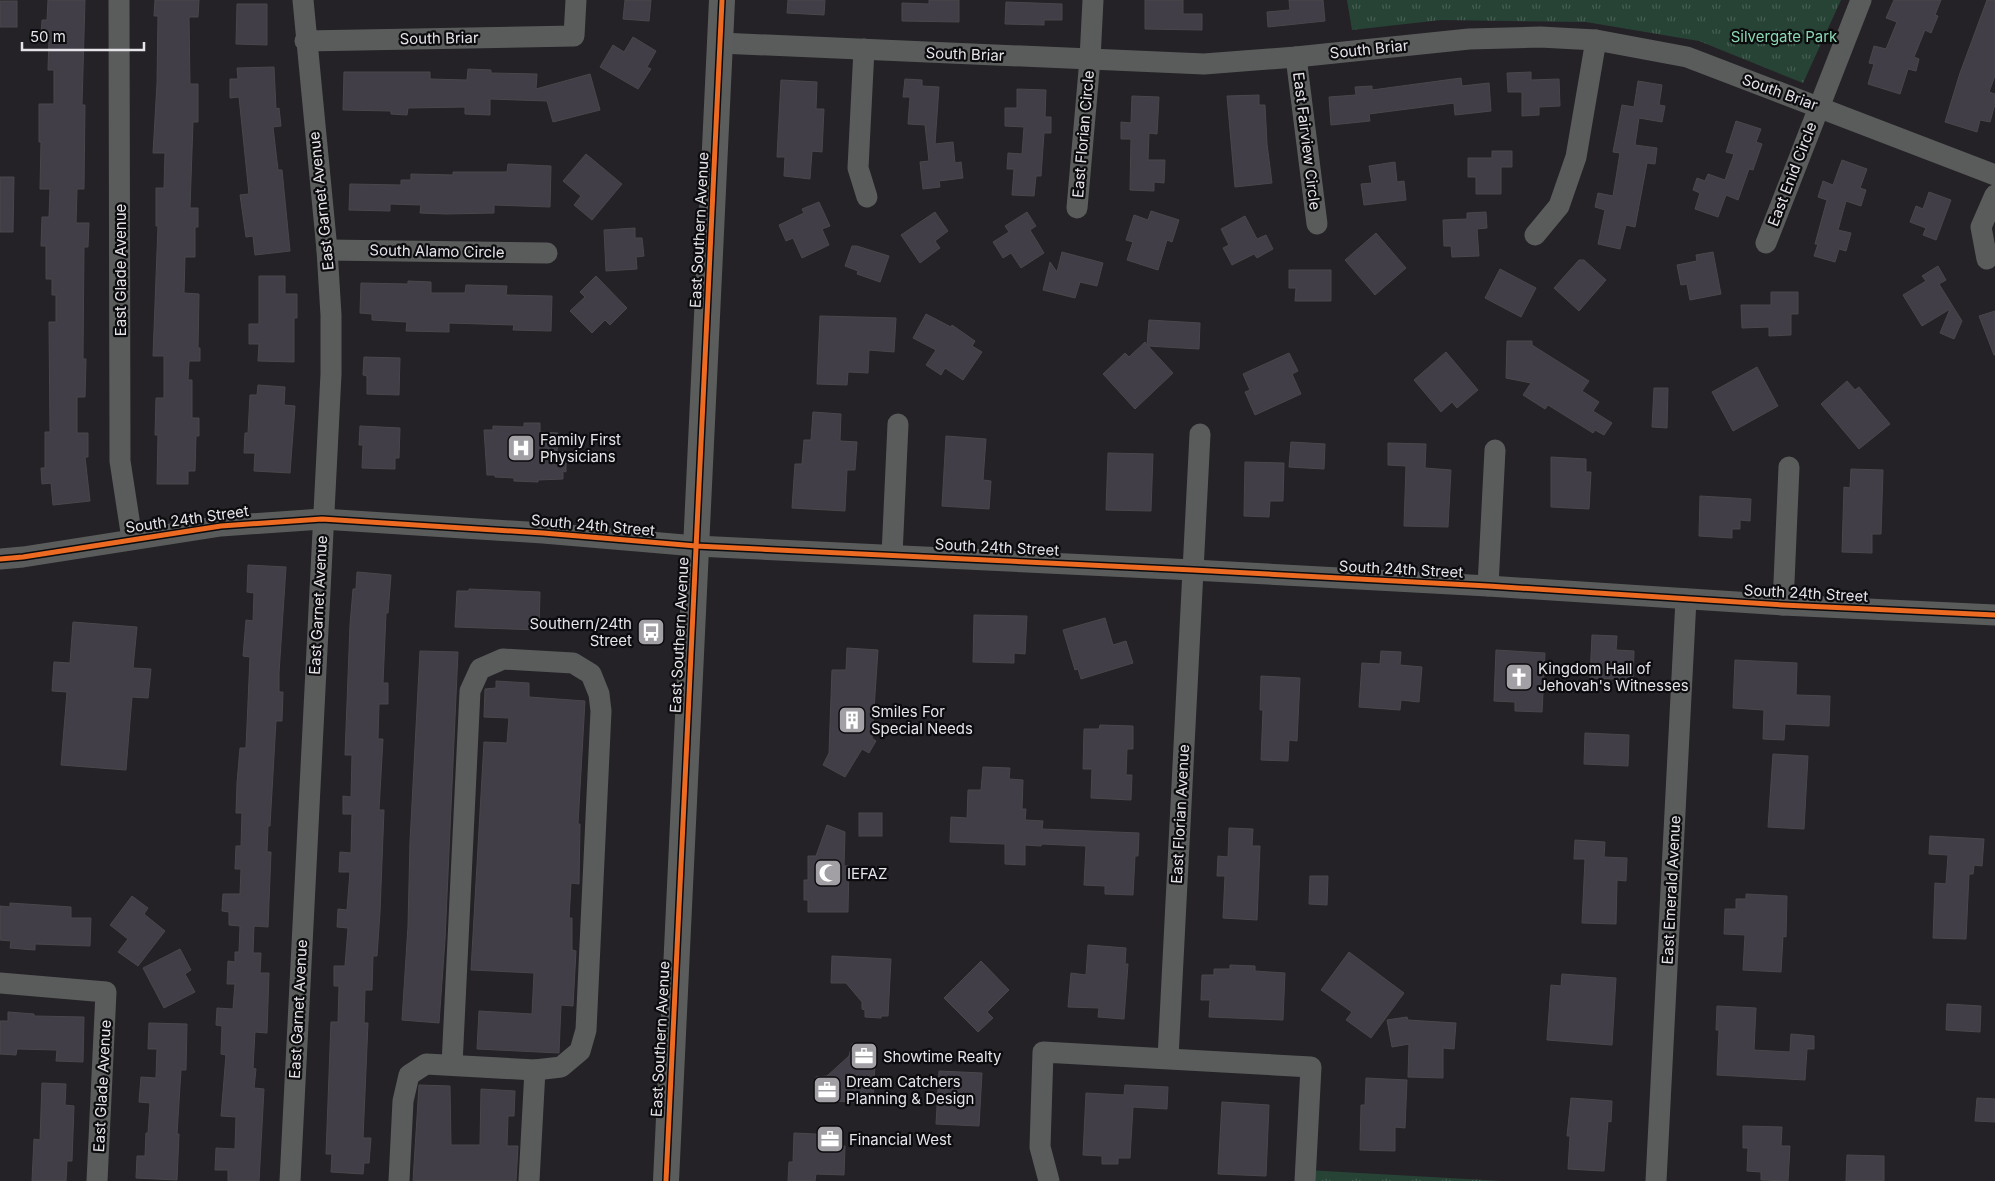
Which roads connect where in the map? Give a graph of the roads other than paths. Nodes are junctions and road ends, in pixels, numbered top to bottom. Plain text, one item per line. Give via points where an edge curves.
1 (119, 0) edge
2 (303, 0) edge
3 (576, 0) edge
4 (722, 0) edge
5 (1093, 0) edge
6 (1861, 0) edge
7 (1596, 40) junction
8 (305, 41) junction
9 (720, 43) junction
10 (864, 49) junction
11 (1296, 58) junction
12 (1090, 59) junction
13 (1818, 106) junction
14 (1995, 175) edge
15 (1995, 195) edge
16 (867, 197) dead end
17 (1076, 208) dead end
18 (1317, 224) dead end
19 (1535, 235) dead end
20 (1766, 242) dead end
21 (327, 250) junction
22 (547, 253) dead end
23 (1987, 259) dead end
24 (898, 424) dead end
25 (1200, 434) dead end
26 (1495, 450) dead end
27 (1789, 467) dead end
28 (322, 519) junction
29 (132, 539) junction
30 (696, 546) junction
31 (892, 555) junction
32 (0, 559) edge
33 (1193, 570) junction
34 (1488, 586) junction
35 (1686, 599) junction
36 (1783, 605) junction
37 (1995, 616) edge
38 (0, 983) edge
39 (1168, 1058) junction
40 (452, 1065) junction
41 (536, 1070) junction
42 (97, 1181) edge
43 (290, 1181) edge
44 (399, 1181) edge
45 (529, 1181) edge
46 (666, 1181) edge
47 (1049, 1181) edge
48 (1305, 1181) edge
49 (1656, 1181) edge

1 - 29 street, East Glade Avenue via 120,461
2 - 8 street, East Garnet Avenue
3 - 8 street, South Briar via 574,36
4 - 9 main road, East Southern Avenue
5 - 12 street
6 - 13 street, East Enid Circle
7 - 11 street, South Briar via 1540,37 1469,39
7 - 13 street, South Briar via 1686,57
7 - 19 street via 1576,157 1560,206
8 - 21 street, East Garnet Avenue
9 - 10 street, South Briar
9 - 30 main road, East Southern Avenue
10 - 12 street, South Briar
10 - 16 street via 858,168
11 - 12 street, South Briar via 1204,64
11 - 18 street, East Fairview Circle
12 - 17 street, East Florian Circle
13 - 14 street, South Briar
13 - 20 street, East Enid Circle
15 - 23 street via 1981,227
21 - 22 street, South Alamo Circle
21 - 28 street, East Garnet Avenue via 331,374
24 - 31 street
25 - 33 street
26 - 34 street
27 - 36 street
28 - 29 street, South 24th Street via 221,526
28 - 30 street, South 24th Street
28 - 43 street, East Garnet Avenue
29 - 32 street, South 24th Street
30 - 31 street, South 24th Street
30 - 46 main road, East Southern Avenue
31 - 33 street, South 24th Street
33 - 34 street, South 24th Street
33 - 39 street, East Florian Avenue
34 - 35 street, South 24th Street
35 - 36 street, South 24th Street
35 - 49 street, East Emerald Avenue
36 - 37 street, South 24th Street
38 - 42 street, East Glade Avenue via 106,992
39 - 47 street via 1043,1052 1040,1147
39 - 48 street via 1311,1067
40 - 41 street
40 - 41 street via 470,691 480,669 503,659 573,663 592,674 601,712 586,1030 580,1051 561,1067
40 - 44 street via 426,1064 409,1075 403,1101
41 - 45 street

